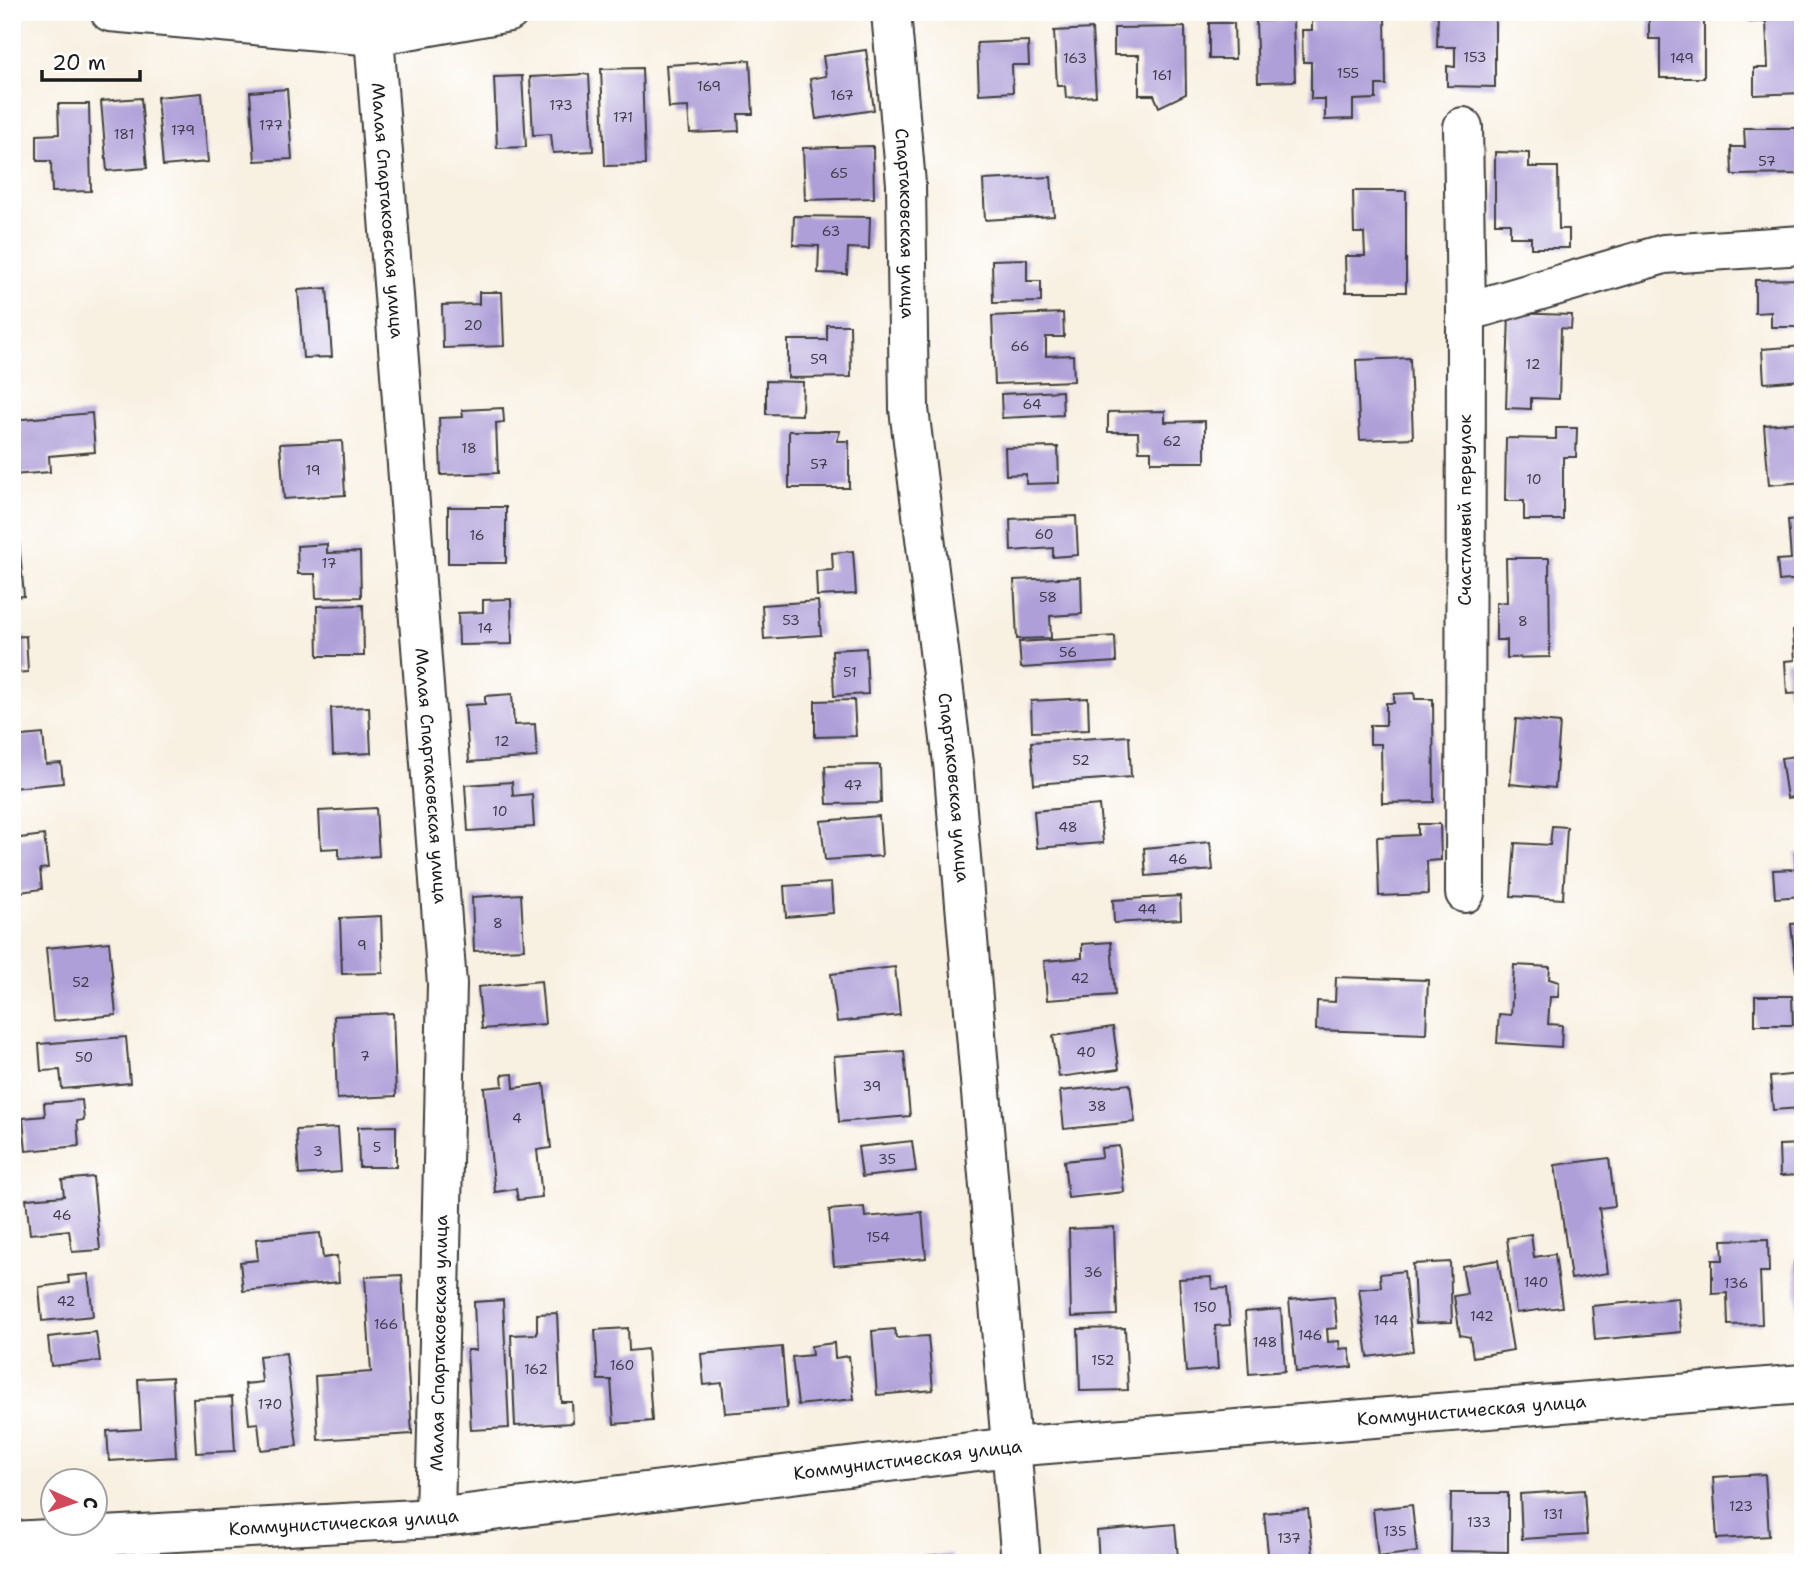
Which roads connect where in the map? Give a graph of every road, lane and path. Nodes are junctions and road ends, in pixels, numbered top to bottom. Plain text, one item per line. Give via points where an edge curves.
1 (110, 12) edge
2 (509, 12) edge
3 (891, 12) edge
4 (374, 36) junction
5 (1463, 127) dead end
6 (1803, 245) edge
7 (1466, 312) junction
8 (1465, 892) dead end
9 (1803, 1384) edge
10 (1010, 1447) junction
11 (435, 1518) junction
12 (12, 1541) edge
13 (1021, 1563) edge

1 - 4 street
2 - 4 street
3 - 10 street, Спартаковская улица via 906,184 909,409 953,763
4 - 11 street, Малая Спартаковская улица via 447,984
5 - 7 street, Счастливый переулок
6 - 7 street via 1664,254
7 - 8 street, Счастливый переулок
9 - 10 street, Коммунистическая улица
10 - 11 street, Коммунистическая улица
10 - 13 street, Спартаковская улица
11 - 12 street, Коммунистическая улица

